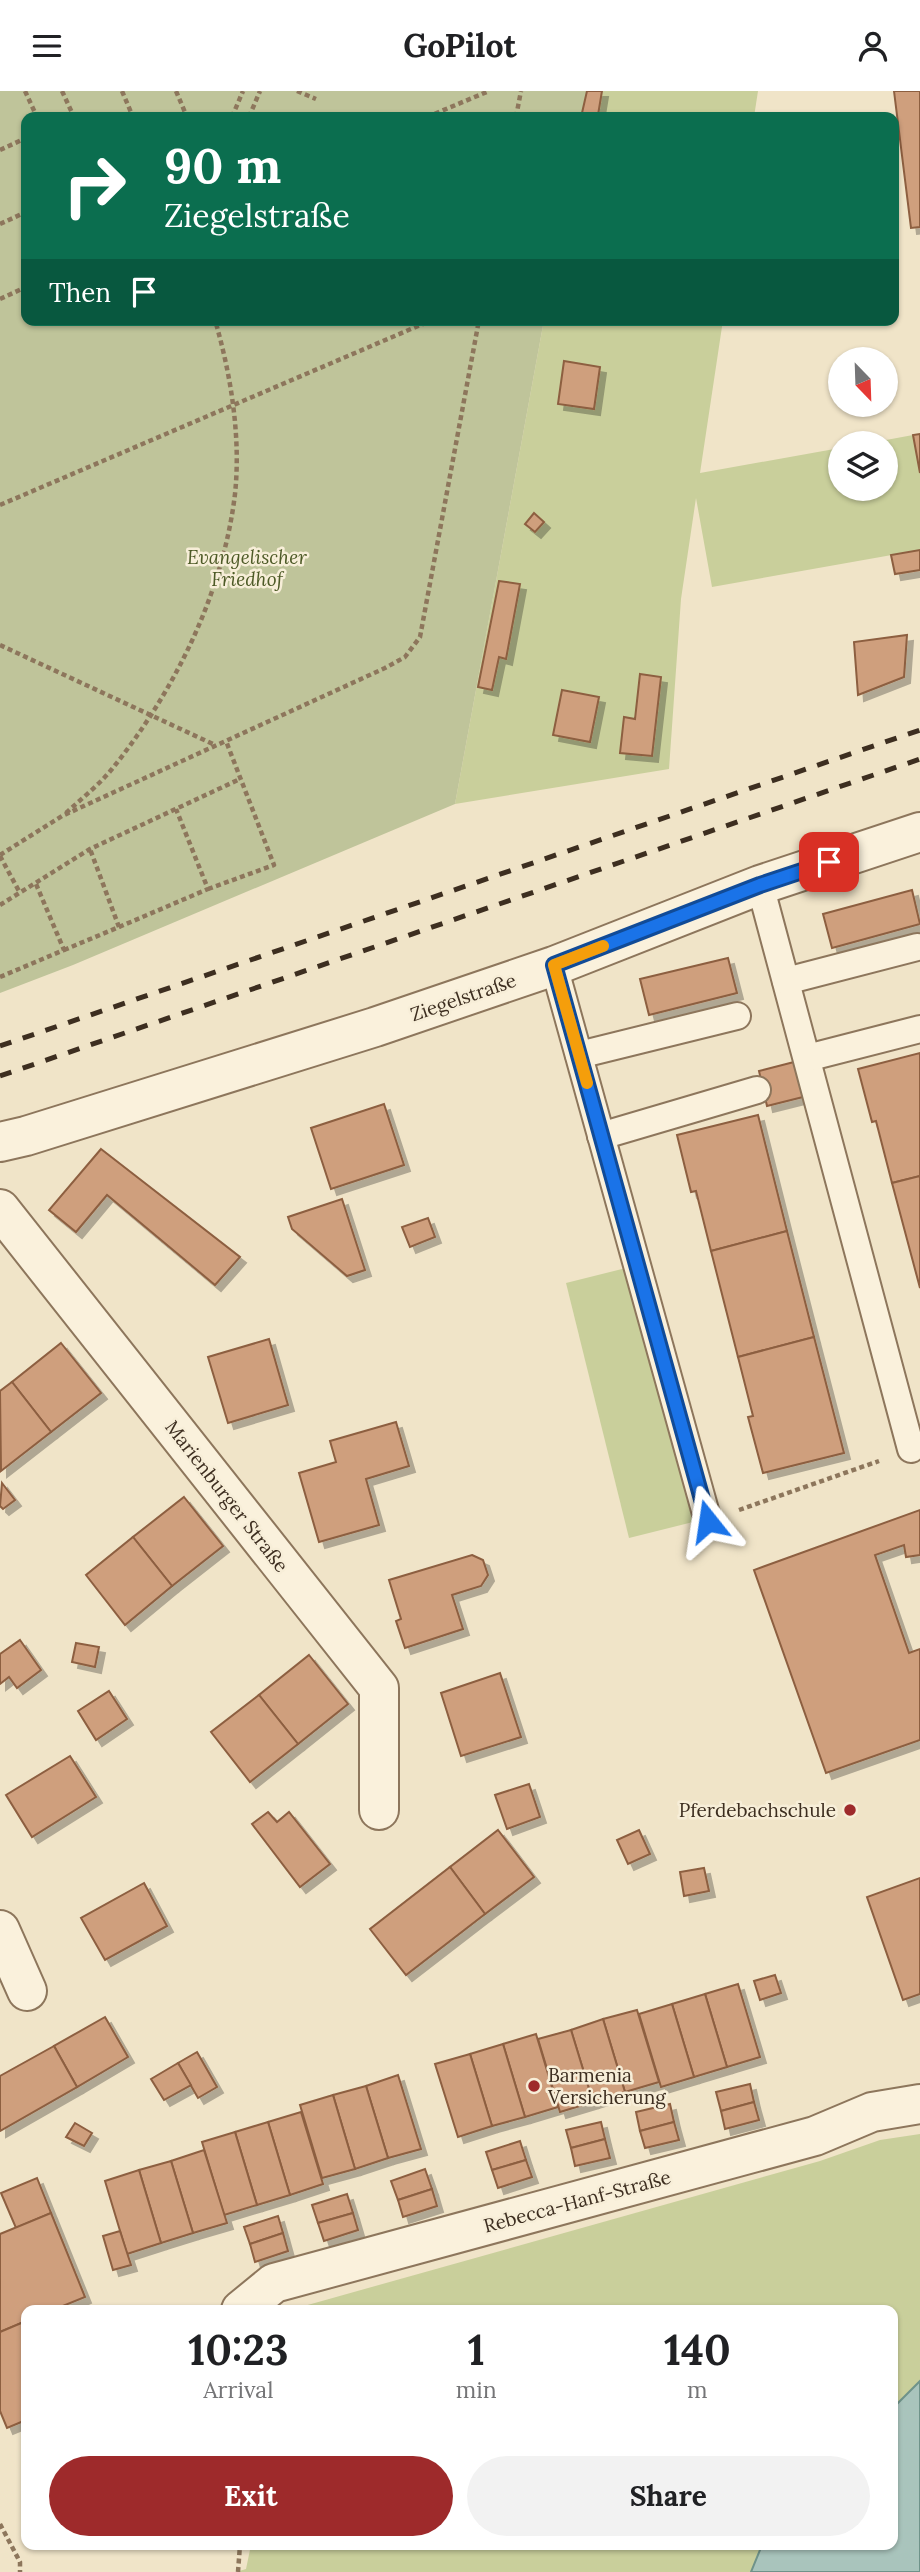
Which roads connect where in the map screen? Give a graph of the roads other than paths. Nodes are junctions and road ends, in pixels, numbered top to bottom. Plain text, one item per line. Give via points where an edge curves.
1 (920, 832) edge
2 (760, 885) junction
3 (917, 947) dead end
4 (554, 965) junction
5 (786, 981) junction
6 (737, 1016) dead end
7 (920, 1029) edge
8 (579, 1055) junction
9 (807, 1058) junction
10 (757, 1090) dead end
11 (601, 1136) junction
12 (13, 1139) edge
13 (0, 1169) edge
14 (0, 1209) edge
15 (911, 1449) road end
16 (708, 1521) road end
17 (379, 1810) dead end
18 (0, 1930) edge
19 (27, 1991) dead end
20 (920, 2105) edge
21 (247, 2305) edge

1 - 2 street, Ziegelstraße
2 - 4 street, Ziegelstraße
2 - 5 lane
3 - 5 lane
4 - 8 lane
4 - 12 street, Ziegelstraße via 375,1027
5 - 9 lane
6 - 8 lane
7 - 9 lane
8 - 11 lane
9 - 15 lane
10 - 11 lane
11 - 16 lane
12 - 13 street
14 - 17 street, Marienburger Straße via 379,1688
18 - 19 street
20 - 21 street, Rebecca-Hanf-Straße via 872,2112 816,2136 274,2283

